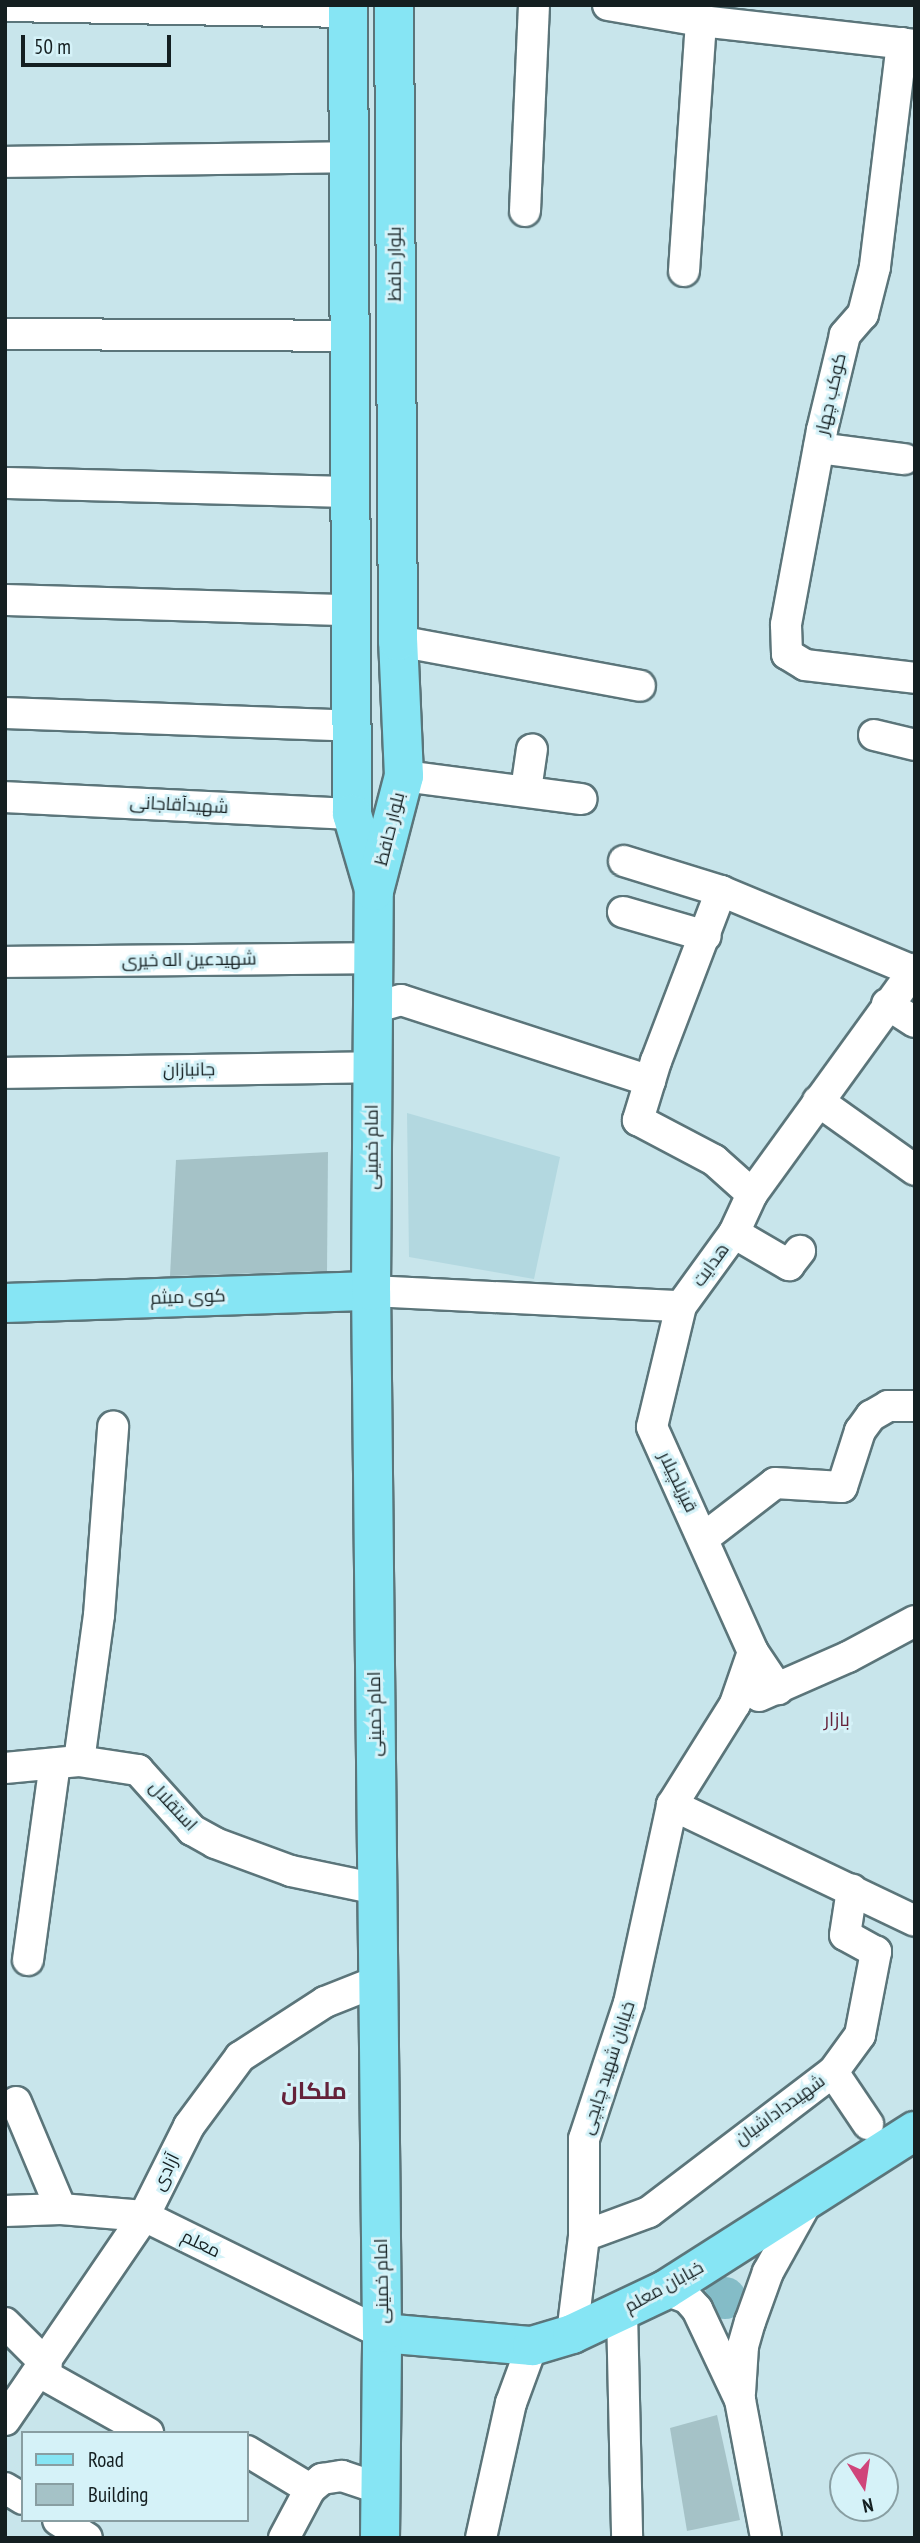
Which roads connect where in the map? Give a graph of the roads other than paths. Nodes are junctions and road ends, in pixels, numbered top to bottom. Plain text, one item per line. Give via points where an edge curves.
1 (394, 5) edge
2 (534, 5) edge
3 (608, 5) edge
4 (5, 6) edge
5 (348, 9) edge
6 (701, 21) junction
7 (908, 44) edge
8 (349, 157) junction
9 (5, 162) edge
10 (525, 211) dead end
11 (684, 271) dead end
12 (5, 334) edge
13 (350, 336) junction
14 (819, 448) junction
15 (904, 459) dead end
16 (5, 483) edge
17 (351, 492) junction
18 (5, 600) edge
19 (351, 610) junction
20 (398, 641) junction
21 (915, 678) edge
22 (640, 686) dead end
23 (5, 713) edge
24 (352, 726) junction
25 (874, 736) dead end
26 (915, 745) edge
27 (532, 750) dead end
28 (404, 776) junction
29 (526, 790) junction
30 (5, 797) edge
31 (582, 799) dead end
32 (352, 814) junction
33 (624, 861) dead end
34 (374, 891) junction
35 (721, 891) junction
36 (623, 912) dead end
37 (706, 936) junction
38 (374, 958) junction
39 (5, 962) edge
40 (914, 970) edge
41 (887, 1004) junction
42 (373, 1008) junction
43 (915, 1022) edge
44 (373, 1067) junction
45 (5, 1073) edge
46 (650, 1081) junction
47 (818, 1101) junction
48 (915, 1170) edge
49 (752, 1194) junction
50 (734, 1233) junction
51 (800, 1251) dead end
52 (371, 1291) junction
53 (5, 1303) edge
54 (681, 1306) junction
55 (915, 1406) edge
56 (113, 1427) dead end
57 (705, 1537) junction
58 (915, 1621) edge
59 (753, 1652) junction
60 (778, 1689) junction
61 (735, 1704) junction
62 (67, 1762) junction
63 (5, 1768) edge
64 (672, 1805) junction
65 (377, 1889) junction
66 (852, 1890) junction
67 (915, 1921) edge
68 (28, 1960) dead end
69 (378, 1981) junction
70 (832, 2072) junction
71 (16, 2102) dead end
72 (868, 2124) dead end
73 (915, 2131) edge
74 (810, 2197) junction
75 (61, 2208) junction
76 (5, 2211) edge
77 (144, 2216) junction
78 (584, 2236) junction
79 (665, 2290) junction
80 (622, 2311) junction
81 (751, 2319) junction
82 (5, 2323) edge
83 (705, 2323) junction
84 (383, 2333) junction
85 (572, 2334) junction
86 (532, 2346) junction
87 (44, 2369) junction
88 (740, 2400) junction
89 (5, 2420) edge
90 (145, 2431) edge
91 (248, 2452) edge
92 (5, 2488) edge
93 (310, 2489) junction
94 (381, 2489) junction
95 (21, 2498) edge
96 (61, 2522) edge
97 (87, 2538) edge
98 (284, 2538) edge
99 (380, 2538) edge
100 (481, 2538) edge
101 (627, 2538) edge
102 (766, 2538) edge

1 - 20 main road, بلوار حافظ
2 - 10 street
3 - 6 street
4 - 5 street
5 - 8 main road, بلوار حافظ
6 - 7 street
6 - 11 street
7 - 14 street, کوکب چهار via 875,267 863,314 845,335
8 - 9 street
8 - 13 main road, بلوار حافظ
12 - 13 street
13 - 17 main road, بلوار حافظ
14 - 15 street
14 - 21 street, کوکب چهار via 786,625 787,654 805,666
16 - 17 street
17 - 19 main road, بلوار حافظ
18 - 19 street
19 - 24 main road, بلوار حافظ
20 - 22 street
20 - 28 main road, بلوار حافظ
23 - 24 street
24 - 32 main road, بلوار حافظ
25 - 26 street
27 - 29 street
28 - 29 street
28 - 34 main road, بلوار حافظ
29 - 31 street
30 - 32 street, شهیدآقاجانی
32 - 34 main road, بلوار حافظ
33 - 35 street
34 - 38 main road, امام خمینی
35 - 37 street
35 - 40 street
36 - 37 street
37 - 46 street
38 - 39 street, شهیدعین اله خیری
38 - 42 main road, امام خمینی
40 - 41 street, هدایت
41 - 43 street
41 - 47 street, هدایت
42 - 44 main road, امام خمینی
42 - 46 street via 401,1000
44 - 45 street, جانبازان
44 - 52 main road, امام خمینی
46 - 49 street via 638,1120 714,1160
47 - 48 street
47 - 49 street, هدایت
49 - 50 street, هدایت
50 - 51 street via 789,1265
50 - 54 street, هدایت
52 - 53 main road, کوی میثم
52 - 54 street
52 - 65 main road, امام خمینی
54 - 57 street, قیزیلچیلار via 652,1427
55 - 57 street via 888,1406 871,1416 860,1432 842,1487 775,1483
56 - 62 street via 99,1615
57 - 59 street, قیزیلچیلار
58 - 60 street
59 - 60 street, قیزیلچیلار
59 - 61 street
60 - 61 street
61 - 64 street
62 - 63 street, استقلال
62 - 65 street, استقلال via 138,1770 192,1830 215,1843 291,1871
62 - 68 street
64 - 66 street
64 - 78 street, خیابان شهید چایچی via 629,2003 584,2139
65 - 69 main road, امام خمینی
66 - 67 street
66 - 70 street, شهیدداداشیان via 845,1935 876,1952 860,2035
69 - 77 street, آزادی via 325,2002 240,2057 189,2126
69 - 84 main road, امام خمینی
70 - 72 street
70 - 78 street, شهیدداداشیان via 649,2212
71 - 75 street
73 - 74 main road, خیابان معلم
74 - 79 main road, خیابان معلم
74 - 81 street via 768,2272
75 - 76 street, معلم
75 - 77 street, معلم
77 - 84 street, معلم
77 - 87 street, آزادی
78 - 85 street, خیابان شهید چایچی
79 - 80 main road, خیابان معلم
79 - 83 street via 687,2298
80 - 85 main road, خیابان معلم
80 - 101 street
81 - 83 street via 721,2329
81 - 88 street via 743,2346
82 - 87 street
83 - 88 street
84 - 86 main road, خیابان معلم
84 - 94 main road, امام خمینی
85 - 86 main road, خیابان معلم
86 - 100 street via 511,2403
87 - 89 street, آزادی
87 - 90 street
88 - 102 street
91 - 93 street
92 - 95 street
93 - 94 street via 322,2479 342,2476
93 - 98 street
94 - 99 main road, امام خمینی
96 - 97 street

